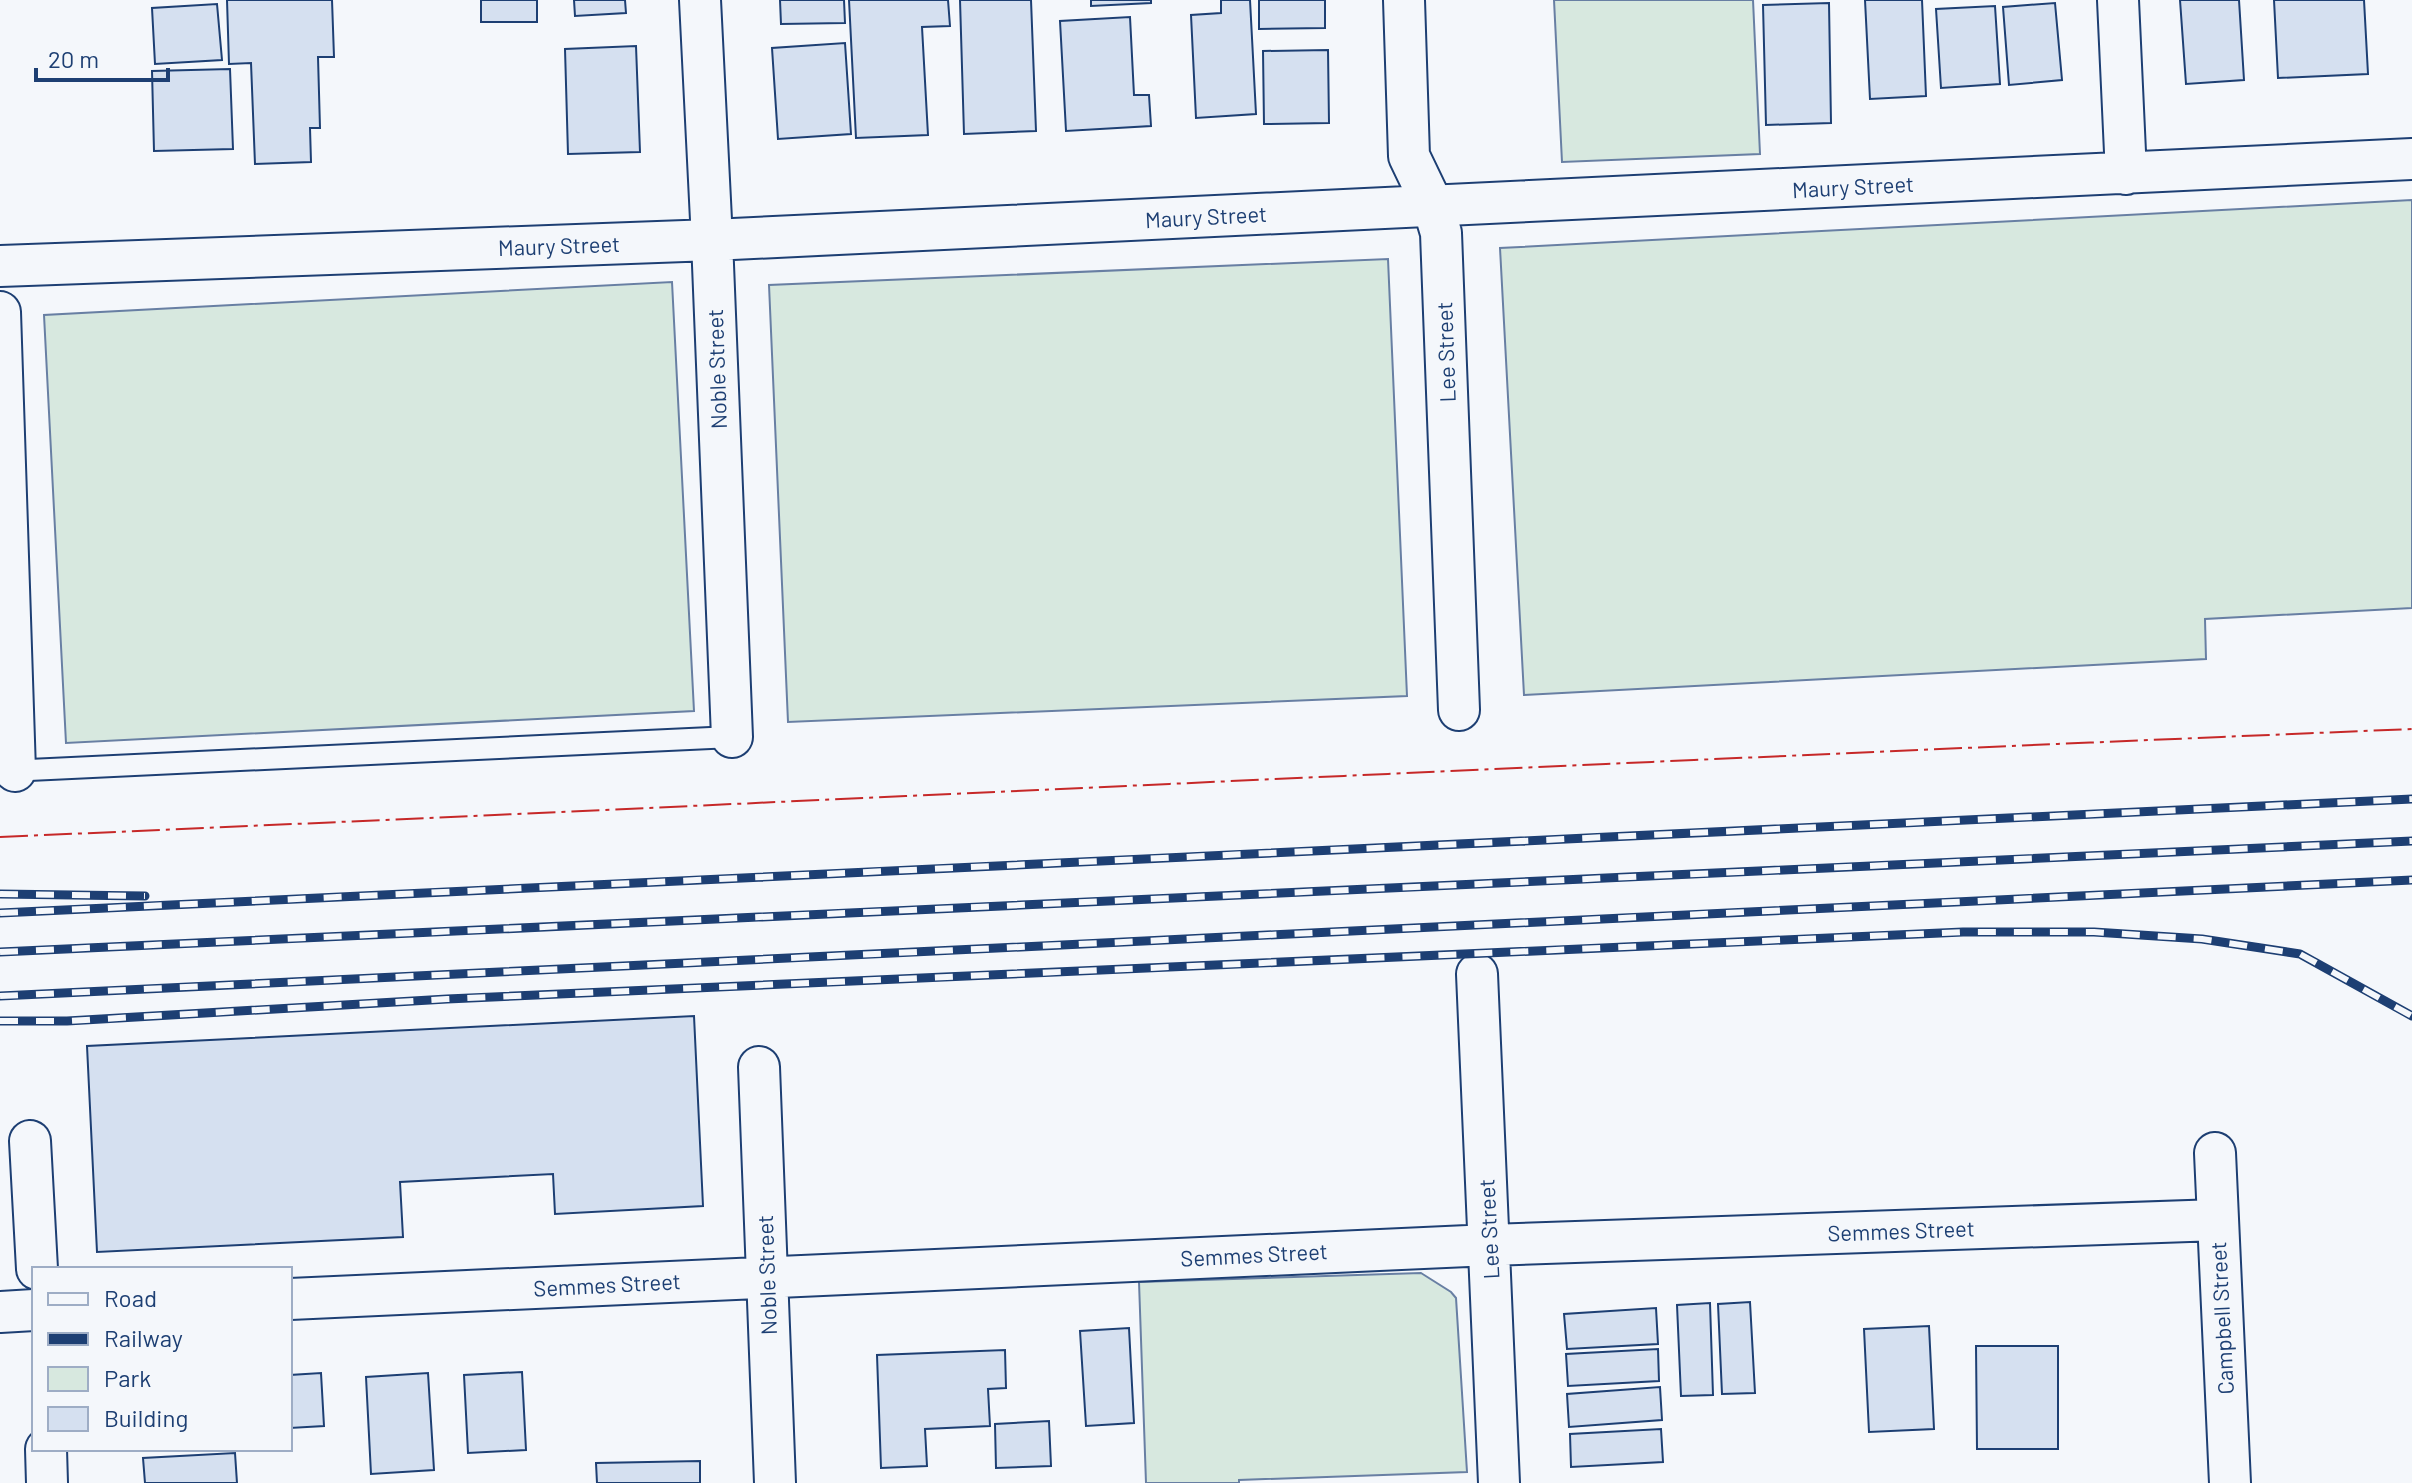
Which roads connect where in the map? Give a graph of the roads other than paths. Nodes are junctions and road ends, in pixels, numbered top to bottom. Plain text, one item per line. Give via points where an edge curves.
1 (700, 0) edge
2 (1404, 0) edge
3 (2118, 0) edge
4 (2412, 159) edge
5 (2126, 174) junction
6 (1433, 206) junction
7 (712, 240) junction
8 (0, 266) edge
9 (0, 312) edge
10 (1459, 710) dead end
11 (732, 737) joint
12 (8, 771) edge
13 (1477, 974) dead end
14 (759, 1067) dead end
15 (30, 1141) dead end
16 (2215, 1153) dead end
17 (2218, 1220) junction
18 (1490, 1245) junction
19 (37, 1267) edge
20 (767, 1278) junction
21 (292, 1299) edge
22 (32, 1310) edge
23 (0, 1312) edge
24 (46, 1451) edge
25 (47, 1483) edge
26 (775, 1483) edge
27 (1499, 1483) edge
28 (2230, 1483) edge

1 - 7 street, Noble Street
2 - 6 street, Lee Street via 1409,156
3 - 5 street
4 - 5 street, Maury Street
5 - 6 street, Maury Street
6 - 7 street, Maury Street
6 - 10 street, Lee Street via 1441,233
7 - 8 street, Maury Street
7 - 11 street, Noble Street
9 - 12 street
11 - 12 lane
13 - 18 street, Lee Street
14 - 20 street, Noble Street
15 - 19 street
16 - 17 street, Campbell Street
17 - 18 street, Semmes Street
17 - 28 street, Campbell Street
18 - 20 street, Semmes Street
18 - 27 street, Lee Street
20 - 21 street, Semmes Street
20 - 26 street, Noble Street
22 - 23 street
24 - 25 street

